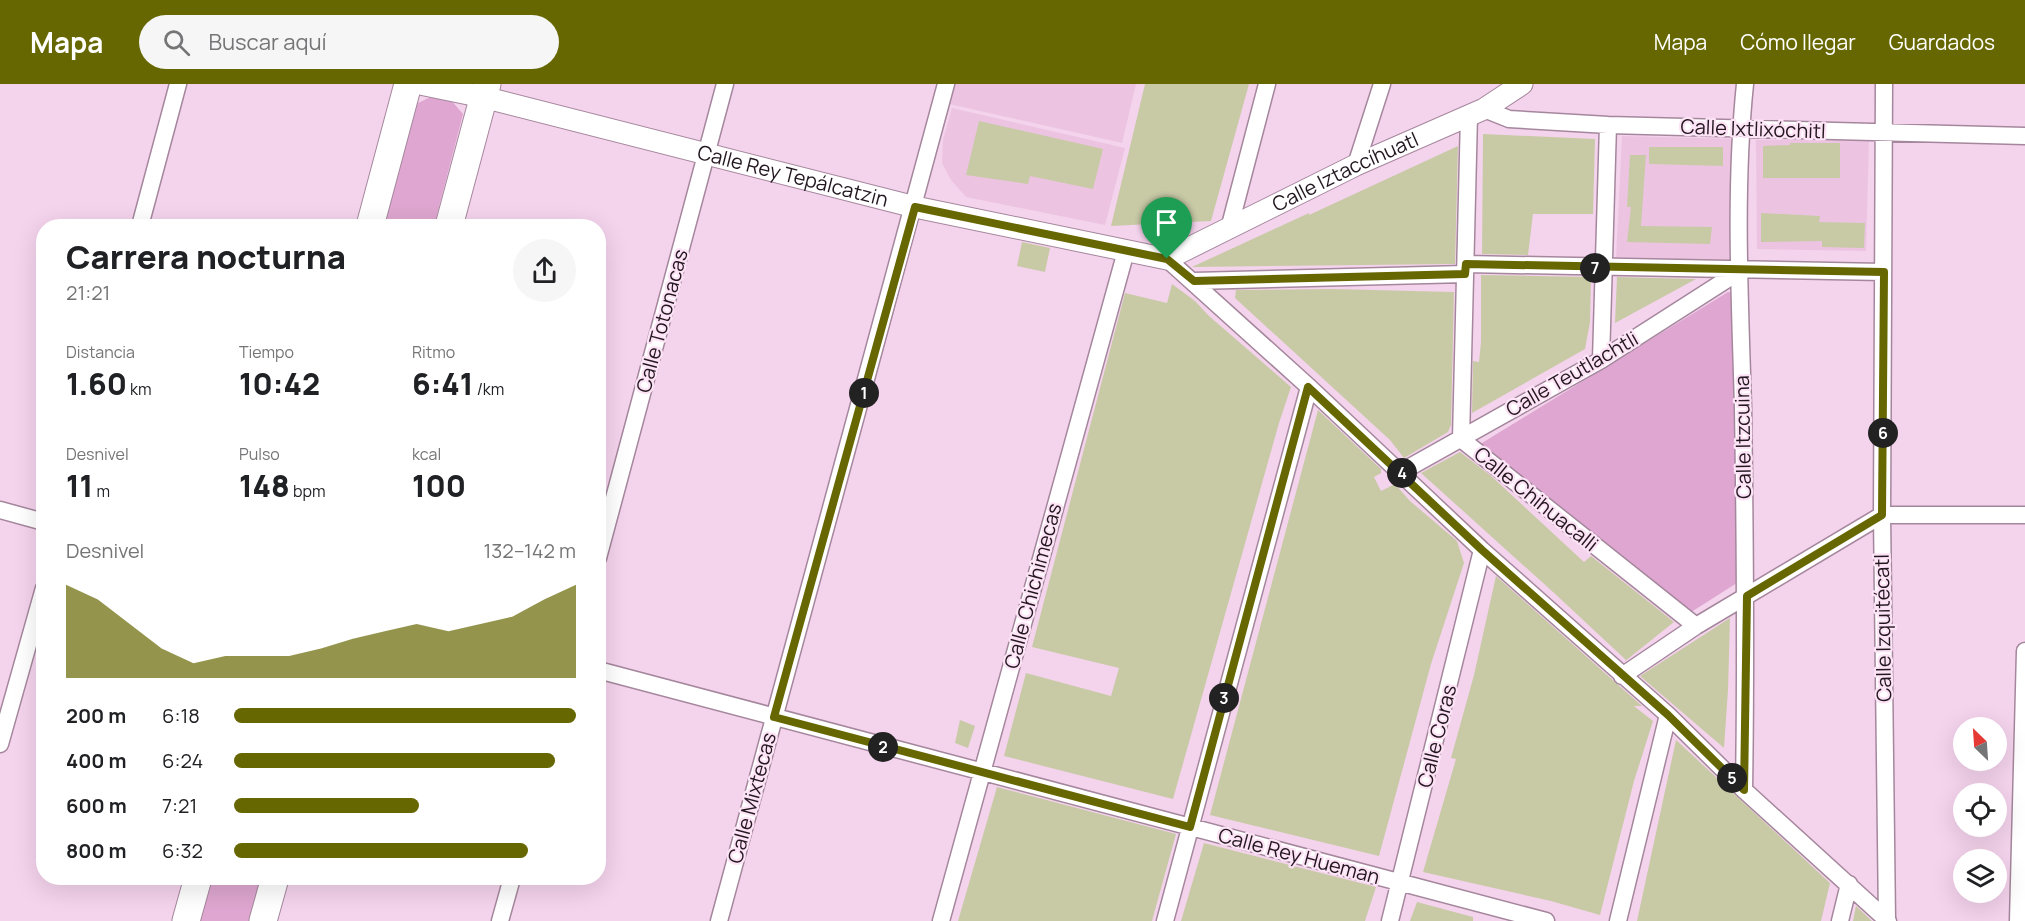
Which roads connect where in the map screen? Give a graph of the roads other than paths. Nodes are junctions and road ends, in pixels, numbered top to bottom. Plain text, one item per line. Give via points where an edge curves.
1 (178, 84) edge
2 (408, 84) edge
3 (420, 84) edge
4 (725, 84) edge
5 (946, 84) edge
6 (1267, 84) edge
7 (1382, 84) edge
8 (1522, 84) edge
9 (1745, 84) edge
10 (1884, 84) edge
11 (485, 90) edge
12 (1477, 112) junction
13 (1608, 125) junction
14 (1741, 129) junction
15 (1882, 133) junction
16 (2025, 135) edge
17 (706, 155) junction
18 (1356, 165) junction
19 (915, 207) junction
20 (142, 219) edge
21 (372, 219) edge
22 (451, 219) edge
23 (1229, 229) junction
24 (1126, 251) junction
25 (1167, 259) junction
26 (1604, 268) junction
27 (1465, 269) junction
28 (1740, 270) junction
29 (1884, 272) junction
30 (1194, 281) junction
31 (1601, 360) junction
32 (1308, 387) junction
33 (1461, 439) junction
34 (1401, 472) junction
35 (0, 510) edge
36 (1882, 515) junction
37 (2025, 516) edge
38 (36, 520) edge
39 (606, 528) edge
40 (1482, 550) junction
41 (1747, 596) junction
42 (36, 616) edge
43 (1696, 626) junction
44 (2025, 651) edge
45 (606, 672) edge
46 (1622, 676) junction
47 (1668, 715) junction
48 (774, 717) junction
49 (0, 744) edge
50 (982, 774) junction
51 (1744, 790) junction
52 (1190, 827) junction
53 (1400, 883) junction
54 (1849, 884) junction
55 (196, 885) edge
56 (273, 885) edge
57 (510, 885) edge
58 (186, 921) edge
59 (264, 921) edge
60 (500, 921) edge
61 (719, 921) edge
62 (941, 921) edge
63 (1165, 921) edge
64 (1390, 921) edge
65 (1546, 921) edge
66 (1618, 921) edge
67 (1840, 921) edge
68 (1887, 921) edge
69 (2018, 921) edge

1 - 20 street
2 - 21 main road
3 - 11 street, Calle Rey Tepálcatzin
4 - 17 street, Calle Totonacas
5 - 19 street, Calle Mixtecas
6 - 23 street
7 - 18 street
8 - 12 street, Calle Iztaccíhuatl
9 - 14 street, Calle Itzcuina
10 - 15 street, Calle Izquitécatl
11 - 17 street, Calle Rey Tepálcatzin
11 - 22 main road
12 - 13 street, Calle Ixtlixóchitl via 1509,119
12 - 18 street, Calle Iztaccíhuatl
12 - 27 street, Calle Chihuacalli
13 - 14 street, Calle Ixtlixóchitl
13 - 26 street
14 - 15 street, Calle Ixtlixóchitl
14 - 28 street, Calle Itzcuina
15 - 16 street, Calle Ixtlixóchitl
15 - 29 street, Calle Izquitécatl
17 - 19 street, Calle Rey Tepálcatzin
17 - 39 street, Calle Totonacas
18 - 23 street, Calle Iztaccíhuatl
19 - 24 street, Calle Rey Tepálcatzin
19 - 48 street, Calle Mixtecas
23 - 25 street, Calle Iztaccíhuatl
24 - 25 street, Calle Rey Tepálcatzin
24 - 50 street, Calle Chichimecas
25 - 30 street
26 - 27 street
26 - 28 street
26 - 31 street
27 - 30 street
27 - 33 street, Calle Chihuacalli
28 - 29 street
28 - 31 street, Calle Teutlachtli
28 - 41 street, Calle Itzcuina
29 - 36 street, Calle Izquitécatl
30 - 32 street
31 - 33 street, Calle Teutlachtli
32 - 34 street
32 - 52 street
33 - 34 street, Calle Teutlachtli
33 - 43 street, Calle Chihuacalli
34 - 40 street
35 - 38 street
36 - 37 street
36 - 41 street
36 - 68 street, Calle Izquitécatl
40 - 46 street
40 - 53 street, Calle Coras
41 - 43 street
41 - 51 street, Calle Itzcuina
42 - 49 street
43 - 46 street
44 - 69 street
45 - 48 street, Calle Rey Hueman
46 - 47 street
47 - 51 street
47 - 66 street
48 - 50 street, Calle Rey Hueman
48 - 61 street, Calle Mixtecas
50 - 52 street, Calle Rey Hueman
50 - 62 street, Calle Chichimecas
51 - 54 street
52 - 53 street, Calle Rey Hueman
52 - 63 street
53 - 64 street, Calle Coras
53 - 65 street, Calle Rey Hueman
54 - 67 street
54 - 68 street
55 - 58 main road
56 - 59 main road
57 - 60 street

